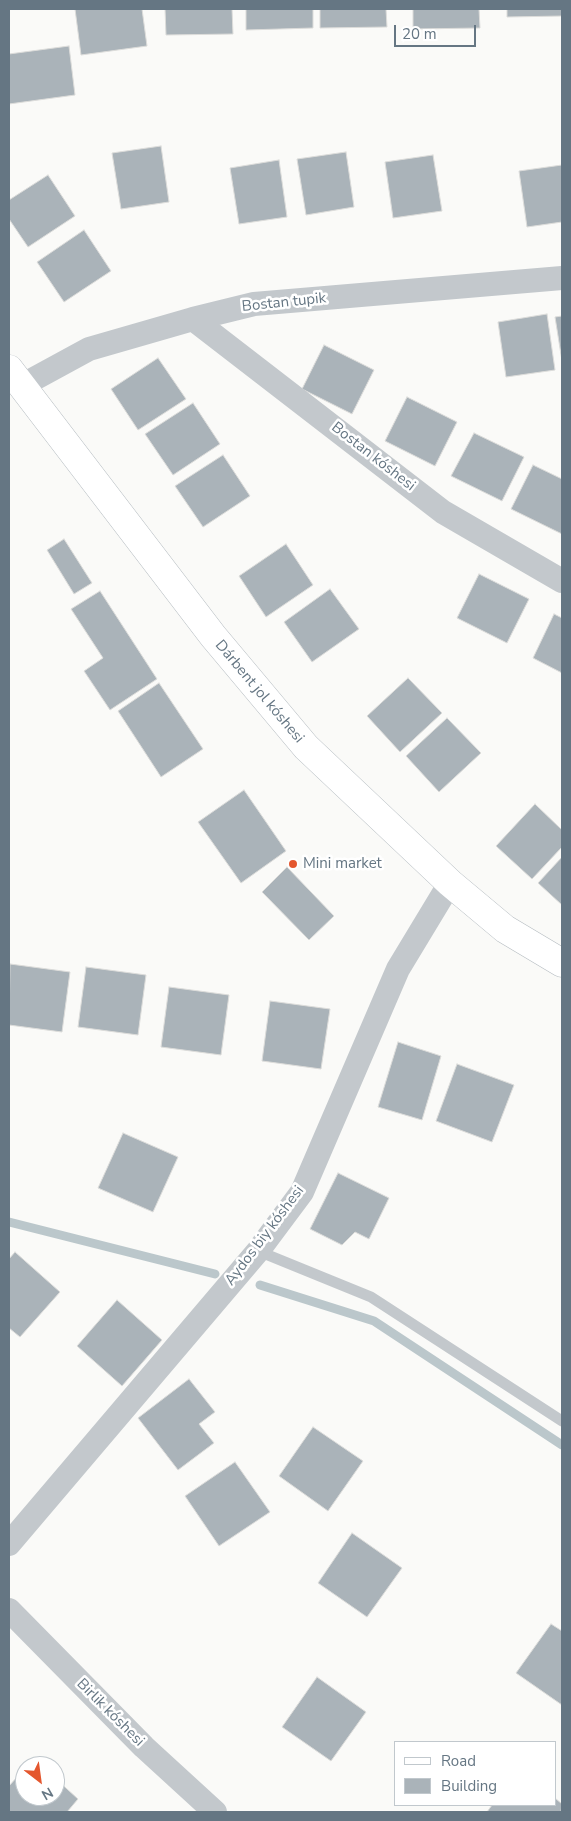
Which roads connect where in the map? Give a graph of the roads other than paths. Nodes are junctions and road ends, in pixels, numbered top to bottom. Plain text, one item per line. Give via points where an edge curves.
1 (562, 278) edge
2 (193, 319) junction
3 (15, 377) edge
4 (562, 581) edge
5 (450, 883) junction
6 (562, 963) edge
7 (258, 1251) junction
8 (562, 1421) edge
9 (9, 1544) edge
10 (9, 1610) edge
11 (215, 1812) edge

1 - 2 street, Bostan tupik via 254,304
2 - 3 street, Bostan tupik via 89,349
2 - 4 street, Bostan kóshesi via 443,512
3 - 5 main road, Dárbent jol kóshesi via 213,636 306,747
5 - 6 main road, Dárbent jol kóshesi via 505,929
5 - 7 street, Aydos biy kóshesi via 398,969 302,1192
7 - 8 lane via 371,1297
7 - 9 street, Aydos biy kóshesi
10 - 11 street, Birlik kóshesi via 144,1747

